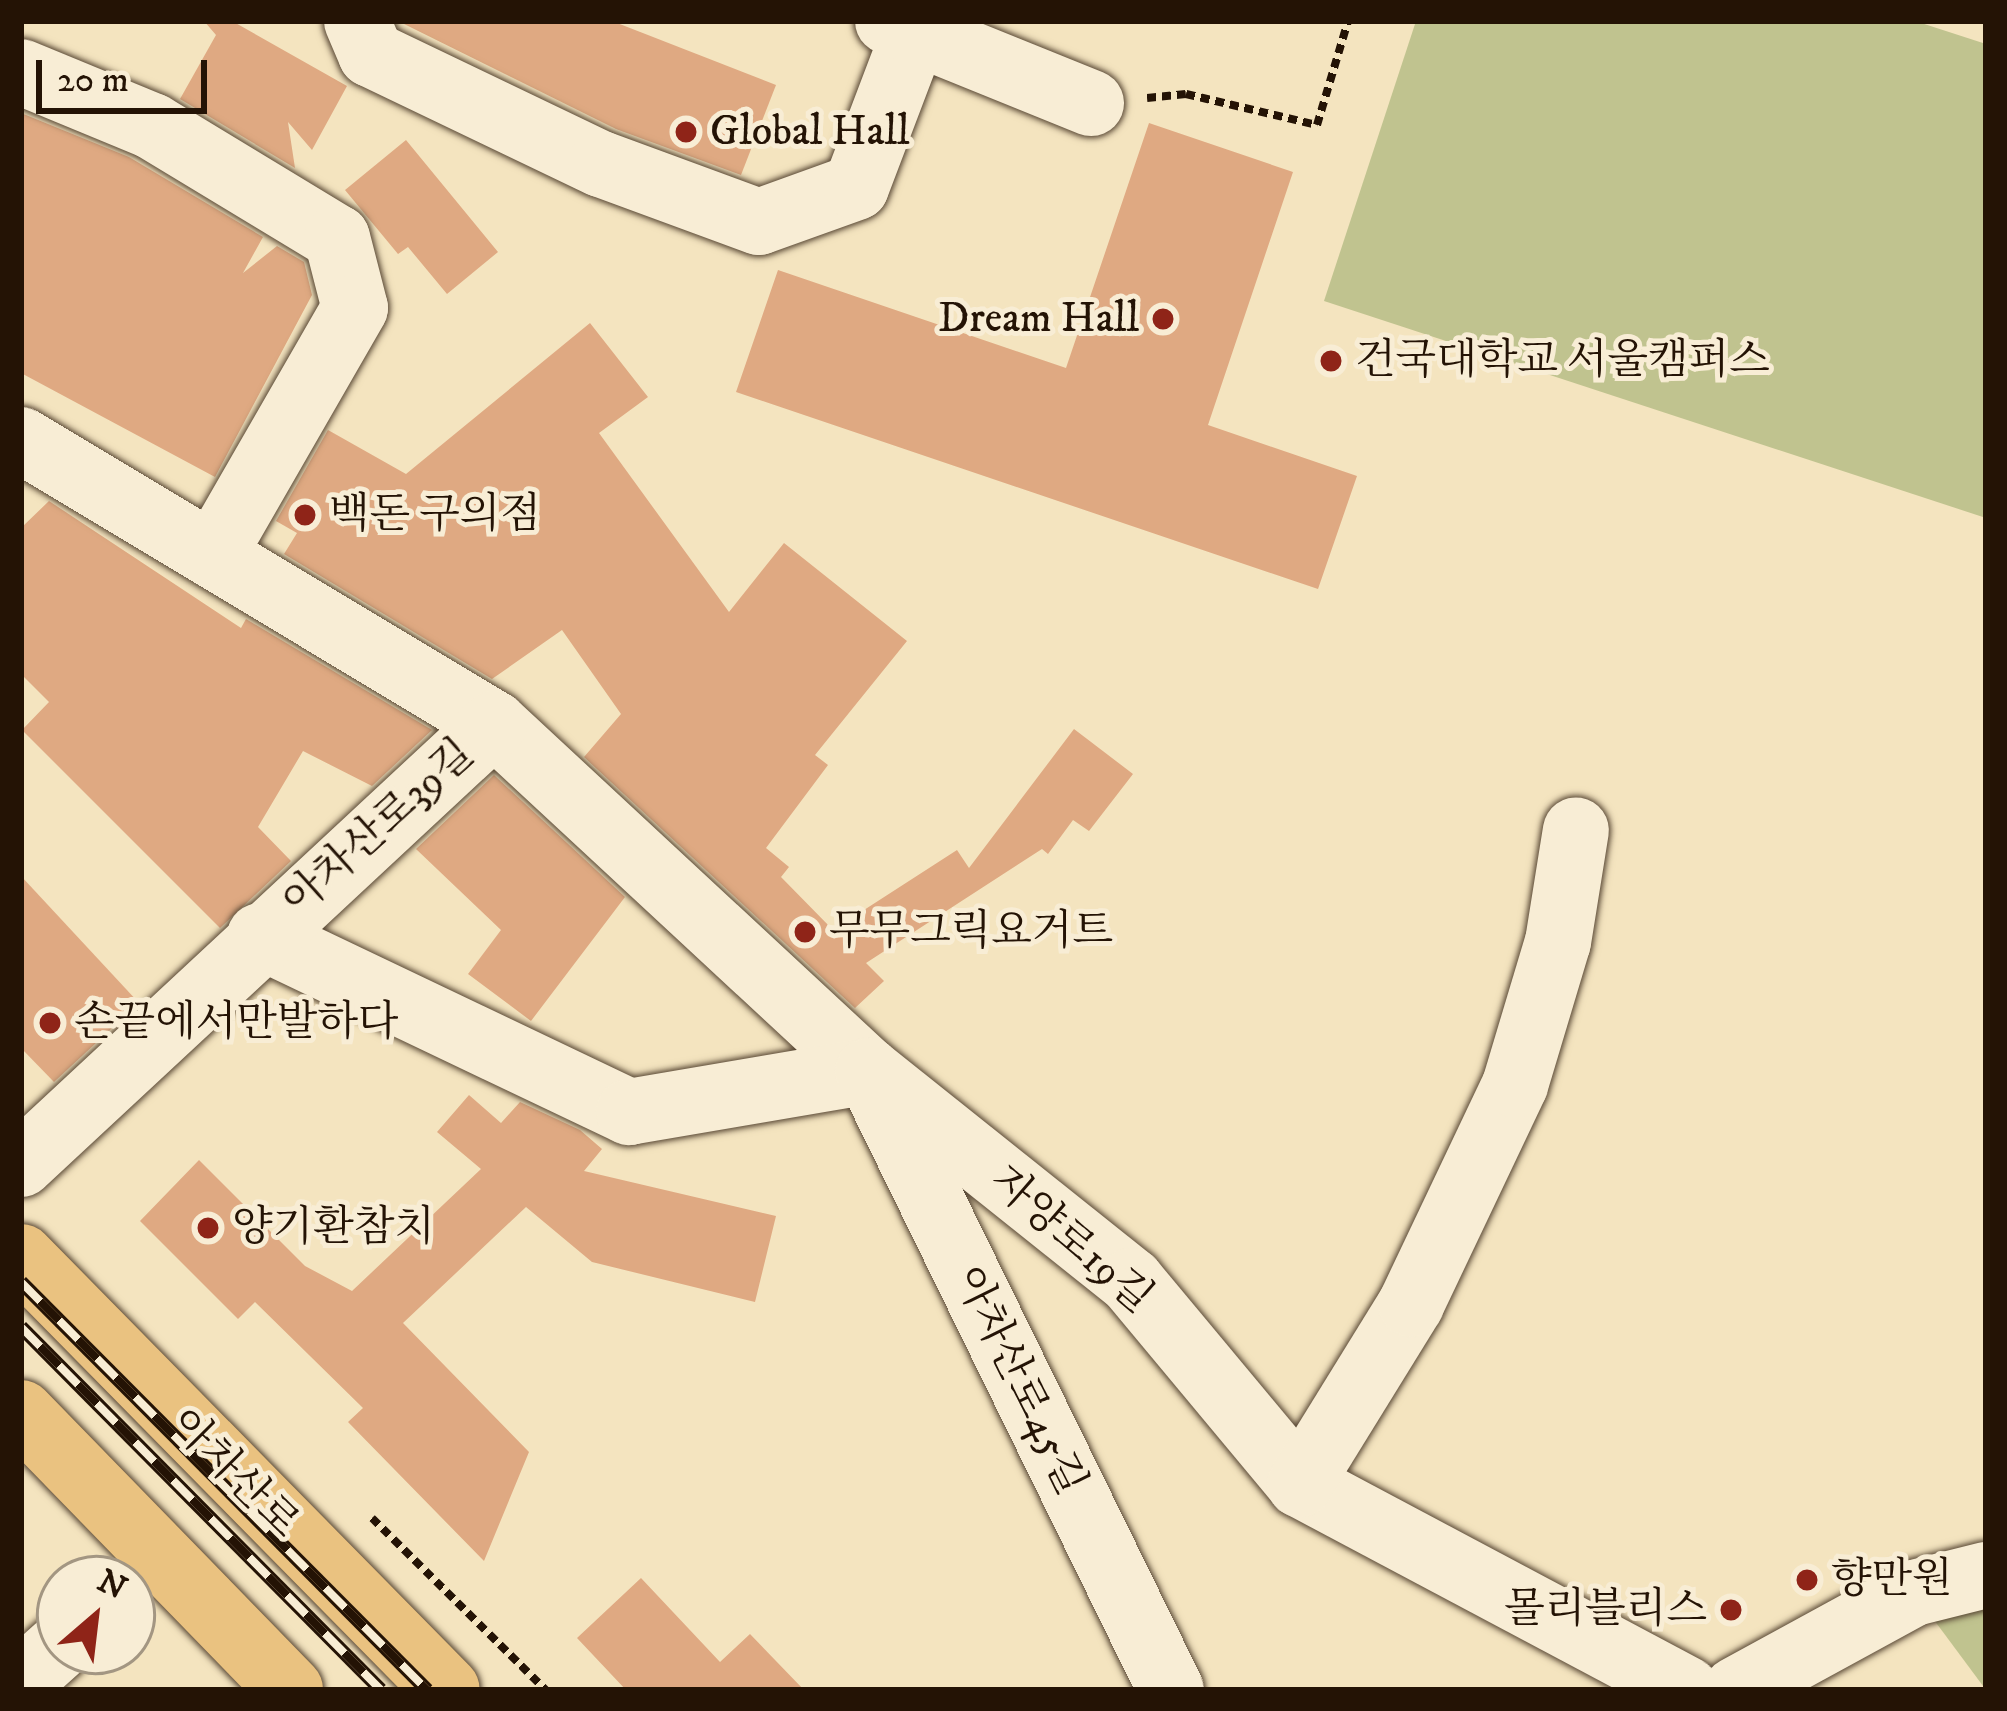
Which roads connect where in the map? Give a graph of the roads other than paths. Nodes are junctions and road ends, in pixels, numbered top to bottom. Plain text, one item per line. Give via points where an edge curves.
1 (357, 21) edge
2 (901, 26) edge
3 (21, 72) edge
4 (1091, 103) dead end
5 (21, 440) edge
6 (213, 555) junction
7 (494, 724) junction
8 (1576, 830) dead end
9 (260, 936) junction
10 (868, 1070) junction
11 (21, 1164) edge
12 (21, 1257) edge
13 (21, 1413) edge
14 (1300, 1484) junction
15 (134, 1555) edge
16 (1986, 1575) edge
17 (156, 1578) edge
18 (290, 1690) edge
19 (448, 1690) edge
20 (1171, 1690) edge
21 (1687, 1690) edge
22 (1736, 1690) edge

1 - 2 street via 371,54 602,164 759,222 856,188
2 - 4 street
3 - 6 street via 152,126 337,238 356,308
5 - 6 street, 아차산로39길
6 - 7 street, 아차산로39길
7 - 9 street, 아차산로39길
7 - 10 street, 자양로19길
8 - 14 street via 1558,942 1515,1085 1411,1304
9 - 10 street via 629,1112
9 - 11 street, 아차산로39길
10 - 14 street, 자양로19길 via 1131,1281
10 - 20 street, 아차산로45길
12 - 19 main road, 아차산로
13 - 15 main road
14 - 21 street, 자양로19길
16 - 22 street via 1914,1593
17 - 18 main road

